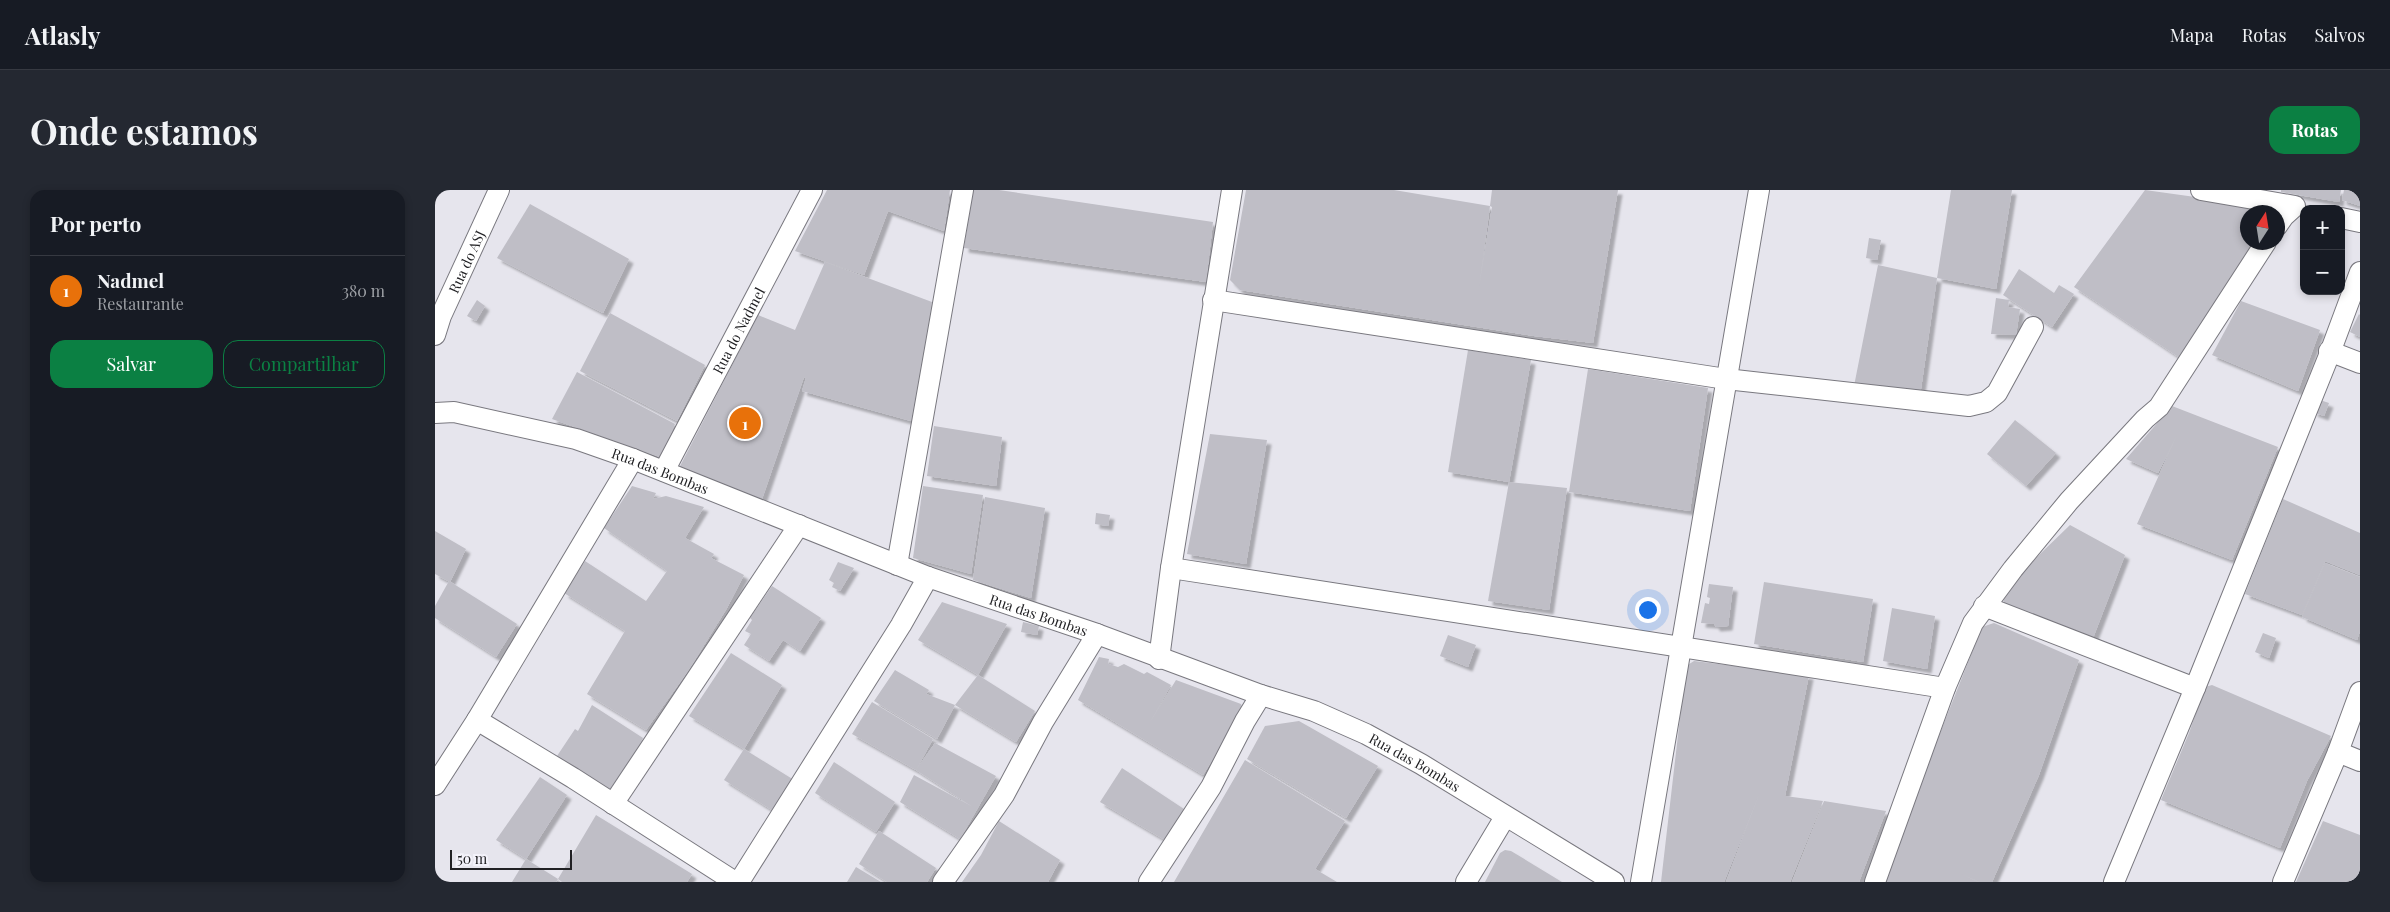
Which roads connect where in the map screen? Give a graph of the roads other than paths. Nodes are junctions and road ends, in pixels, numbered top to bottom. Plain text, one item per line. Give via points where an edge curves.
1 (499, 190) edge
2 (812, 190) edge
3 (963, 190) edge
4 (1232, 190) edge
5 (1759, 190) edge
6 (2201, 190) edge
7 (2300, 207) edge
8 (2300, 208) edge
9 (2285, 215) edge
10 (2345, 219) edge
11 (2360, 222) edge
12 (2261, 250) edge
13 (2360, 272) edge
14 (1213, 300) junction
15 (2033, 327) dead end
16 (435, 335) edge
17 (2329, 351) junction
18 (2360, 364) edge
19 (1725, 378) junction
20 (435, 412) edge
21 (633, 459) junction
22 (664, 471) junction
23 (799, 524) junction
24 (897, 565) junction
25 (1171, 568) junction
26 (928, 577) junction
27 (1984, 606) junction
28 (1097, 634) junction
29 (1682, 648) junction
30 (1159, 659) junction
31 (1945, 688) junction
32 (2195, 688) junction
33 (2360, 692) edge
34 (1261, 695) junction
35 (477, 720) junction
36 (2338, 752) junction
37 (2360, 761) edge
38 (435, 785) edge
39 (613, 804) junction
40 (1505, 817) junction
41 (735, 882) edge
42 (739, 882) edge
43 (943, 882) edge
44 (1149, 882) edge
45 (1466, 882) edge
46 (1614, 882) edge
47 (1641, 882) edge
48 (1875, 882) edge
49 (2114, 882) edge
50 (2283, 882) edge

1 - 16 street, Rua do ASJ
2 - 22 street, Rua do Nadmel
3 - 24 street
4 - 14 street
5 - 19 street
6 - 7 street
8 - 9 street
10 - 11 street
12 - 27 street via 2159,407 2069,501
13 - 17 street
14 - 19 street
14 - 25 street
15 - 19 street via 1997,393 1986,402 1969,406
17 - 18 street
17 - 32 street
19 - 29 street
20 - 21 street, Rua das Bombas via 454,412 576,439
21 - 22 street, Rua das Bombas
21 - 35 street
22 - 23 street, Rua das Bombas
23 - 24 street, Rua das Bombas
23 - 39 street
24 - 26 street, Rua das Bombas
25 - 29 street
25 - 30 street
26 - 28 street, Rua das Bombas
26 - 42 street
27 - 31 street via 1973,623
27 - 32 street
28 - 30 street, Rua das Bombas
28 - 43 street via 1043,722 1004,795
29 - 31 street
29 - 47 street
30 - 34 street, Rua das Bombas
31 - 48 street
32 - 49 street
33 - 36 street
34 - 40 street, Rua das Bombas via 1314,711 1366,734
34 - 44 street via 1211,787
35 - 38 street
35 - 39 street
36 - 37 street
36 - 50 street
39 - 41 street
40 - 45 street
40 - 46 street, Rua das Bombas

